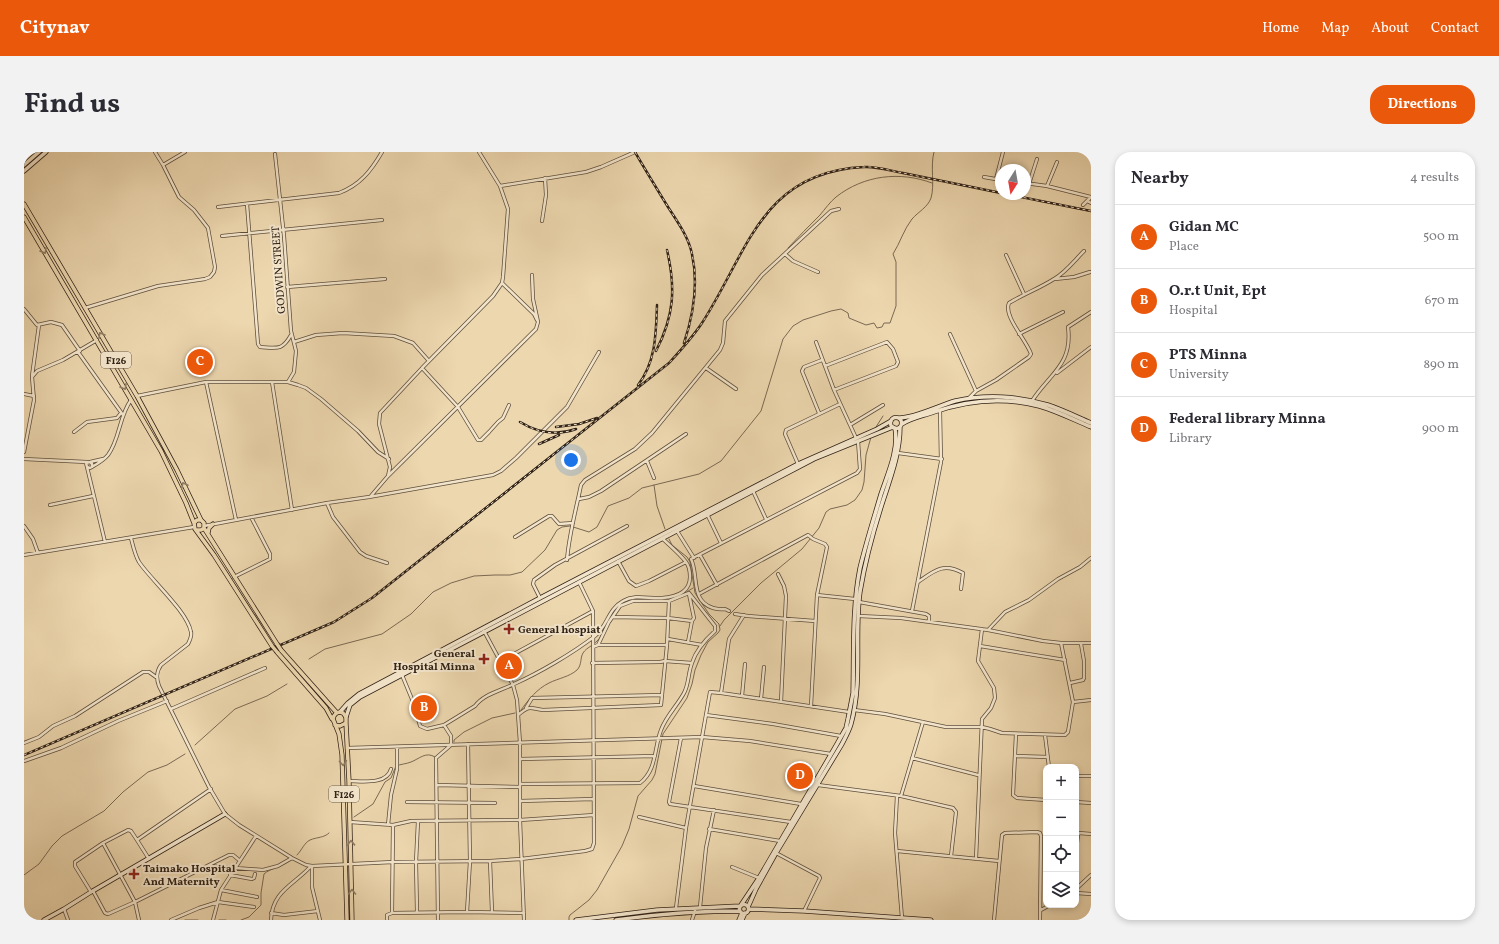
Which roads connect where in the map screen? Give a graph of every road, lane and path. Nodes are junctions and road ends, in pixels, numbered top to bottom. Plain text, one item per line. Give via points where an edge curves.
1 (39, 152) edge
2 (46, 152) edge
3 (155, 152) edge
4 (185, 152) edge
5 (382, 152) edge
6 (479, 152) edge
7 (635, 152) edge
8 (1003, 152) edge
9 (275, 154) dead end
10 (1037, 159) dead end
11 (1057, 162) dead end
12 (1000, 164) edge
13 (24, 165) edge
14 (163, 165) junction
15 (24, 171) edge
16 (984, 177) dead end
17 (545, 178) junction
18 (1031, 178) edge
19 (995, 179) edge
20 (1031, 184) edge
21 (500, 186) junction
22 (1047, 186) junction
23 (1091, 197) edge
24 (280, 200) junction
25 (1087, 201) junction
26 (1091, 203) edge
27 (24, 204) edge
28 (247, 204) junction
29 (1083, 205) dead end
30 (218, 207) dead end
31 (839, 209) dead end
32 (24, 217) edge
33 (382, 220) dead end
34 (542, 221) dead end
35 (283, 229) junction
36 (250, 233) junction
37 (222, 236) dead end
38 (1084, 251) dead end
39 (785, 254) junction
40 (1006, 255) dead end
41 (60, 265) junction
42 (54, 269) junction
43 (818, 272) dead end
44 (1090, 272) dead end
45 (532, 275) dead end
46 (385, 279) dead end
47 (1054, 279) junction
48 (502, 283) junction
49 (287, 287) junction
50 (1024, 294) junction
51 (85, 308) junction
52 (24, 309) edge
53 (1063, 312) dead end
54 (1091, 312) edge
55 (538, 322) junction
56 (39, 325) junction
57 (292, 334) junction
58 (950, 334) dead end
59 (1019, 334) junction
60 (96, 340) junction
61 (294, 342) junction
62 (816, 342) dead end
63 (1091, 347) edge
64 (79, 351) junction
65 (599, 352) dead end
66 (822, 360) junction
67 (429, 361) junction
68 (825, 366) junction
69 (422, 368) junction
70 (706, 368) junction
71 (1054, 376) junction
72 (32, 377) junction
73 (206, 382) junction
74 (272, 382) junction
75 (288, 382) junction
76 (736, 390) dead end
77 (834, 390) junction
78 (976, 391) junction
79 (24, 394) edge
80 (34, 396) junction
81 (137, 396) junction
82 (969, 398) junction
83 (131, 400) junction
84 (1032, 401) junction
85 (840, 404) junction
86 (509, 405) dead end
87 (883, 405) dead end
88 (458, 407) junction
89 (940, 410) junction
90 (819, 413) junction
91 (122, 414) junction
92 (899, 418) junction
93 (891, 421) junction
94 (1091, 423) edge
95 (850, 425) junction
96 (901, 426) junction
97 (1091, 427) edge
98 (894, 428) junction
99 (74, 432) dead end
100 (686, 434) dead end
101 (873, 434) junction
102 (857, 440) junction
103 (24, 452) edge
104 (898, 452) junction
105 (105, 458) junction
106 (24, 459) edge
107 (389, 459) junction
108 (942, 459) junction
109 (647, 461) junction
110 (88, 464) junction
111 (798, 464) junction
112 (92, 467) junction
113 (388, 476) junction
114 (654, 478) dead end
115 (89, 479) junction
116 (753, 491) junction
117 (93, 496) junction
118 (369, 497) junction
119 (579, 499) junction
120 (327, 503) junction
121 (50, 504) dead end
122 (292, 510) junction
123 (706, 514) junction
124 (252, 517) junction
125 (201, 520) junction
126 (236, 520) junction
127 (766, 520) junction
128 (213, 524) junction
129 (573, 524) junction
130 (194, 525) junction
131 (24, 526) edge
132 (627, 526) dead end
133 (204, 527) junction
134 (197, 530) junction
135 (676, 531) junction
136 (208, 534) junction
137 (515, 537) dead end
138 (131, 538) junction
139 (662, 538) junction
140 (105, 542) junction
141 (721, 543) junction
142 (38, 553) junction
143 (24, 555) edge
144 (700, 555) junction
145 (694, 558) junction
146 (1091, 558) edge
147 (567, 560) junction
148 (618, 561) junction
149 (686, 562) junction
150 (388, 564) dead end
151 (778, 574) dead end
152 (234, 577) junction
153 (578, 580) junction
154 (918, 582) junction
155 (717, 585) junction
156 (961, 589) dead end
157 (689, 593) junction
158 (699, 594) junction
159 (817, 595) junction
160 (540, 598) junction
161 (855, 599) junction
162 (669, 601) junction
163 (859, 602) junction
164 (729, 610) dead end
165 (593, 611) junction
166 (912, 611) junction
167 (735, 614) dead end
168 (744, 616) junction
169 (859, 616) junction
170 (612, 617) junction
171 (668, 618) junction
172 (785, 618) junction
173 (692, 621) junction
174 (815, 621) junction
175 (929, 622) junction
176 (982, 629) junction
177 (484, 630) junction
178 (988, 630) junction
179 (592, 639) junction
180 (668, 639) junction
181 (688, 642) junction
182 (1091, 643) edge
183 (598, 644) junction
184 (702, 644) junction
185 (1061, 644) junction
186 (1081, 644) junction
187 (667, 645) junction
188 (592, 646) junction
189 (980, 646) junction
190 (1065, 660) junction
191 (501, 661) junction
192 (665, 661) junction
193 (592, 663) junction
194 (692, 663) junction
195 (744, 664) dead end
196 (764, 666) dead end
197 (265, 668) dead end
198 (402, 675) junction
199 (156, 677) junction
200 (1070, 683) junction
201 (514, 685) junction
202 (721, 693) junction
203 (594, 696) junction
204 (662, 696) junction
205 (742, 696) junction
206 (761, 699) junction
207 (1091, 700) edge
208 (166, 701) junction
209 (781, 702) junction
210 (1073, 702) junction
211 (811, 706) junction
212 (593, 707) junction
213 (526, 708) junction
214 (171, 709) junction
215 (852, 711) junction
216 (339, 712) junction
217 (518, 715) junction
218 (706, 715) junction
219 (346, 717) junction
220 (332, 719) junction
221 (923, 722) junction
222 (346, 723) junction
223 (335, 725) junction
224 (444, 725) junction
225 (982, 727) junction
226 (1016, 734) junction
227 (1045, 735) junction
228 (841, 736) junction
229 (702, 737) junction
230 (659, 738) junction
231 (681, 738) junction
232 (593, 740) junction
233 (24, 743) edge
234 (520, 743) junction
235 (468, 744) junction
236 (451, 745) junction
237 (398, 747) junction
238 (347, 748) junction
239 (832, 754) junction
240 (655, 756) junction
241 (1015, 756) junction
242 (1048, 757) junction
243 (594, 758) junction
244 (912, 758) junction
245 (520, 759) junction
246 (24, 761) edge
247 (1049, 764) edge
248 (391, 769) dead end
249 (978, 775) junction
250 (1079, 776) edge
251 (1091, 776) edge
252 (349, 781) junction
253 (594, 784) junction
254 (437, 785) junction
255 (469, 785) junction
256 (817, 785) junction
257 (520, 786) junction
258 (694, 786) junction
259 (211, 789) junction
260 (896, 796) junction
261 (901, 796) junction
262 (594, 799) junction
263 (1043, 800) edge
264 (520, 801) junction
265 (408, 802) dead end
266 (1079, 802) edge
267 (437, 803) junction
268 (469, 803) junction
269 (495, 803) dead end
270 (1091, 803) edge
271 (801, 804) junction
272 (690, 807) junction
273 (714, 810) junction
274 (225, 814) junction
275 (594, 815) junction
276 (639, 817) dead end
277 (520, 820) junction
278 (418, 821) junction
279 (438, 821) junction
280 (470, 821) junction
281 (350, 822) junction
282 (791, 822) junction
283 (388, 825) junction
284 (393, 825) junction
285 (686, 828) junction
286 (709, 829) junction
287 (1091, 834) edge
288 (256, 836) junction
289 (1078, 836) edge
290 (137, 840) junction
291 (780, 841) junction
292 (103, 843) junction
293 (897, 851) junction
294 (776, 853) junction
295 (951, 856) junction
296 (292, 858) junction
297 (149, 859) junction
298 (521, 859) junction
299 (976, 859) junction
300 (239, 860) junction
301 (999, 860) junction
302 (470, 861) junction
303 (490, 861) junction
304 (393, 862) junction
305 (416, 862) junction
306 (438, 862) junction
307 (352, 864) junction
308 (346, 865) junction
309 (207, 866) junction
310 (312, 866) junction
311 (732, 867) dead end
312 (234, 869) junction
313 (255, 874) dead end
314 (230, 875) junction
315 (1091, 875) edge
316 (120, 876) junction
317 (759, 878) junction
318 (1079, 885) edge
319 (221, 890) junction
320 (92, 892) junction
321 (1079, 893) edge
322 (1091, 894) edge
323 (257, 897) dead end
324 (134, 902) junction
325 (218, 902) junction
326 (741, 905) junction
327 (254, 907) dead end
328 (700, 907) junction
329 (676, 908) junction
330 (748, 908) junction
331 (1045, 908) edge
332 (64, 909) junction
333 (1041, 910) junction
334 (318, 911) junction
335 (695, 911) junction
336 (804, 911) junction
337 (417, 912) junction
338 (438, 912) junction
339 (467, 912) junction
340 (492, 912) junction
341 (271, 913) junction
342 (524, 913) junction
343 (742, 913) junction
344 (392, 914) junction
345 (657, 914) junction
346 (902, 918) junction
347 (214, 919) edge
348 (44, 920) edge
349 (68, 920) edge
350 (139, 920) edge
351 (171, 920) edge
352 (271, 920) edge
353 (320, 920) edge
354 (347, 920) edge
355 (352, 920) edge
356 (387, 920) edge
357 (438, 920) edge
358 (524, 920) edge
359 (576, 920) edge
360 (616, 920) edge
361 (655, 920) edge
362 (692, 920) edge
363 (739, 920) edge
364 (742, 920) edge
365 (931, 920) edge
366 (994, 920) edge
367 (1040, 920) edge

1 - 13 main road
2 - 15 main road
3 - 14 street
4 - 14 street
5 - 24 street via 361,181 346,191
6 - 21 street
7 - 17 street via 586,172
8 - 12 street
9 - 24 street, GODWIN STREET
10 - 18 street
11 - 22 street
14 - 51 street via 179,197 194,210 208,228 214,256 214,272 205,279 158,286
16 - 19 street
17 - 21 street
17 - 34 street via 546,195
20 - 22 street
21 - 48 street via 508,209
22 - 23 street
23 - 25 street
24 - 28 street
24 - 35 street, GODWIN STREET
25 - 26 street
25 - 29 street
27 - 41 main road, F126
28 - 30 street
28 - 36 street
31 - 39 street via 831,211
32 -> 42 main road, F126
33 - 35 street
35 - 36 street
35 - 49 street, GODWIN STREET
36 - 37 street
36 - 57 street via 258,344 260,347 280,347 285,345
38 - 47 street
39 - 43 street via 793,261
39 - 70 street via 762,275 724,321 723,343
40 - 50 street
41 - 42 main road
41 - 51 main road, F126
42 - 60 main road, F126
44 - 47 street
45 - 55 street via 533,299
46 - 49 street
47 - 50 street
48 - 55 street via 534,314
48 - 67 street via 493,296
49 - 57 street, GODWIN STREET
50 - 59 street via 1008,306
81 -> 51 main road, F126
52 - 56 street via 35,324
53 - 59 street
54 - 71 street via 1068,327 1065,357
55 - 88 street via 536,329
56 - 64 street via 51,322 62,325
56 - 72 street
57 - 61 street, GODWIN STREET
58 - 78 street
59 - 78 street via 1030,350 1029,357
60 - 64 street
60 -> 83 main road, F126
61 - 67 street via 316,335 343,333 394,336 413,343
61 - 75 street, GODWIN STREET via 295,367
62 - 66 street
63 - 71 street
64 - 72 street via 38,371
64 - 91 street
65 - 118 street via 567,407 497,474
66 - 68 street
66 - 90 street via 804,367 802,371
67 - 69 street
68 - 77 street
68 - 77 street via 887,342 894,350 898,362 896,366
69 - 88 street
69 - 107 street via 380,413 379,424
70 - 76 street
70 - 119 street via 652,433 617,462 585,480 581,485
71 - 84 street
72 - 80 street
73 - 74 street
73 - 81 street
73 - 126 street
74 - 75 street
74 - 122 street
75 - 107 street via 306,388 321,399 378,452
77 - 85 street
78 - 82 street
79 - 80 street
80 - 103 street
125 -> 81 main road, F126
82 - 84 main road via 1001,397
82 - 92 main road
83 - 91 street
83 - 130 main road, F126 via 168,465
84 - 94 main road via 1058,408
85 - 90 street
85 - 95 street
86 - 88 street via 503,418 480,440
87 - 95 street
88 - 113 street
89 - 96 main road
89 - 97 main road via 967,402 1014,402 1040,407
89 - 108 street
90 - 111 street via 785,432
91 - 99 street via 117,418 85,423
91 - 105 street via 112,449
92 - 93 main road
92 - 96 main road via 902,421
93 - 98 main road
93 - 101 main road
95 - 102 street
96 - 98 main road
96 - 104 main road
98 - 101 main road
98 - 161 main road via 894,451 865,549
100 - 109 street
101 - 102 main road
102 - 111 main road
102 - 116 main road
102 - 127 street via 859,471
104 - 108 street
104 - 163 main road via 870,549
105 - 110 street
105 - 112 street
106 - 110 street
107 - 113 street
108 - 154 street
109 - 114 street
109 - 119 street via 601,491
110 - 112 street
110 - 112 street via 92,464
110 - 115 street
111 - 123 main road
112 - 115 street
113 - 118 street
115 - 117 street
116 - 123 main road
116 - 127 street
117 - 121 street
117 - 140 street
118 - 120 street
119 - 129 street
120 - 122 street
120 - 150 street via 333,517 360,552
122 - 124 street
123 - 135 main road
123 - 141 street
123 - 153 main road
124 - 126 street
124 - 152 street via 270,559
125 - 130 main road via 197,520
125 - 133 main road, F126
126 - 128 street
127 - 141 street
128 - 133 street
128 - 136 main road via 208,528
129 - 137 street via 559,524 549,516
129 - 147 street
130 - 134 main road, F126
130 - 138 street
131 - 142 street via 33,538
132 - 147 street
133 - 134 main road
133 - 136 main road, F126
134 - 220 main road, F126, bridge via 272,646 326,708
135 - 139 main road
135 - 145 street
136 - 152 main road, F126
138 - 140 street
138 - 199 street via 134,552 140,562 180,612 191,631 188,644 158,668
139 - 148 main road
139 - 149 street
140 - 142 street
141 - 144 street
142 - 143 street
144 - 145 street
144 - 155 street
145 - 158 street via 691,559 695,586
146 - 178 street via 1029,600 1005,612
147 - 160 street via 534,580 533,584
148 - 149 street via 629,581 636,586
148 - 153 main road
149 - 179 street via 690,575 687,588 669,597 636,597 622,601 612,610
151 - 172 street via 785,590
152 - 216 main road, F126, bridge via 276,644
153 - 160 main road
153 - 165 street
153 - 177 main road
154 - 156 street via 938,569 946,568 963,573
154 - 166 street
155 - 158 street
155 - 159 street via 809,535 827,547
157 - 162 street
157 - 173 street via 694,618
157 - 184 street via 715,626 715,631
158 - 164 street via 707,606
159 - 161 street
159 - 174 street
160 - 177 main road
161 - 215 main road
162 - 170 street via 633,601 620,606
162 - 171 street
163 - 166 street
163 - 169 main road
165 - 179 street
165 - 191 street
166 - 175 street via 928,615
167 - 168 street
168 - 172 street
168 - 202 street via 729,639
169 - 175 street via 895,617
169 - 215 main road via 857,676
170 - 171 street
170 - 183 street
171 - 173 street
171 - 180 street
172 - 174 street
172 - 209 street
173 - 181 street
174 - 211 street
175 - 176 street
176 - 178 street
176 - 189 street
177 - 191 street
177 - 198 main road
177 - 216 main road via 359,694
178 - 185 street
179 - 188 street
179 - 201 street
180 - 181 street
180 - 187 street
181 - 184 street
182 - 186 street
183 - 187 street
183 - 188 street
184 - 194 street
185 - 186 street
185 - 190 street
186 - 200 street via 1084,678
187 - 192 street
188 - 193 street
189 - 190 street
189 - 225 street via 979,665 995,693 993,704 982,717
190 - 200 street
191 - 201 street
192 - 193 street
192 - 194 street
192 - 204 street
193 - 203 street
194 - 230 street via 686,689 663,725
195 - 205 street
196 - 206 street
197 - 214 street
198 - 219 main road via 360,697 350,705
198 - 224 street via 420,726 427,729
199 - 208 street
199 - 233 street via 149,672 143,672 75,716
200 - 210 street
201 - 217 street
201 - 224 street via 485,697
202 - 205 street
202 - 218 street via 709,693
203 - 204 street
203 - 212 street
203 - 213 street via 532,698
204 - 212 street via 660,706
205 - 206 street
206 - 209 street
207 - 210 street
208 - 214 street
208 - 246 street via 61,748
209 - 211 street
210 - 227 street via 1067,734
211 - 215 street
212 - 213 street via 543,710
212 - 232 street
213 - 217 street
214 - 259 street
215 - 221 street via 885,714
215 - 228 main road
215 - 256 main road via 850,726 842,744
216 - 219 main road, F126
216 - 220 main road
217 - 234 street
218 - 228 street
218 - 229 street
219 - 222 main road, F126
220 - 223 main road, F126
221 - 225 street via 946,727
221 - 244 street
222 - 223 main road via 342,726
222 - 238 main road, F126
223 -> 308 main road, F126 via 342,755
224 - 236 street via 451,736
225 - 226 street via 1002,734
225 - 249 street
226 - 227 street
226 - 241 street
227 - 242 street
228 - 239 main road
229 - 231 street
229 - 239 street via 750,740
229 - 258 street
230 - 231 street
230 - 232 street
230 - 240 street
231 - 272 street via 669,802 672,806
232 - 234 street
232 - 243 street
234 - 235 street
234 - 245 street
235 - 236 street
235 - 255 street
236 - 237 street
236 - 254 street via 436,757
237 - 238 street
237 - 283 street via 398,766
238 - 252 main road, F126
239 - 271 main road
240 - 243 street
240 - 253 street via 651,771 640,783
241 - 242 street
241 - 263 street via 1013,796
242 - 247 street
243 - 245 street
243 - 253 street
244 - 249 street
244 - 261 street
245 - 257 street
248 - 252 street via 380,781
249 - 299 street
250 - 251 street
252 - 281 main road, F126
253 - 257 street
253 - 262 street
254 - 255 street
254 - 267 street
255 - 257 street
255 - 268 street
256 - 260 street
256 - 294 main road
257 - 264 street
258 - 271 street
258 - 272 street
259 - 274 street
259 - 290 street
260 - 261 street
260 - 293 street
261 - 295 street via 955,809
262 - 264 street
262 - 275 street
264 - 277 street
265 - 267 street
266 - 270 street
267 - 268 street
267 - 279 street
268 - 269 street
268 - 280 street
271 - 282 main road
272 - 273 street
272 - 285 street
273 - 282 street
273 - 286 street
274 - 288 street
274 - 297 main road
275 - 277 street
275 - 298 street via 592,849
276 - 285 street
277 - 280 street
277 - 298 street
278 - 279 street
278 - 284 street
278 - 305 street
279 - 280 street
279 - 306 street
280 - 302 street
281 - 283 street
307 -> 281 main road, F126
282 - 291 main road
283 - 284 street
284 - 304 street
285 - 329 street
286 - 291 street
286 - 328 street
287 - 289 street via 1079,833
288 - 296 street
288 - 300 street
290 - 292 street via 128,830
290 - 297 street
291 - 317 main road
292 - 316 street
292 - 320 street via 75,862
293 - 295 street
293 - 346 street
294 - 330 main road
294 - 336 street via 820,878
295 - 299 street
296 - 310 street
296 - 312 street via 279,866 263,870
297 - 316 main road
298 - 303 street
298 - 342 street
299 - 301 street
300 - 309 street via 229,855
300 - 312 street
301 - 333 street via 1003,834 1040,833
301 - 366 street
302 - 303 street
302 - 306 street
302 - 339 street
303 - 340 street
304 - 305 street
304 - 307 street
304 - 344 street
305 - 306 street
305 - 337 street
306 - 338 street
307 - 308 street
355 -> 307 main road, F126
308 - 310 street
308 - 354 main road, F126
309 - 312 street
309 - 324 street
310 - 334 street via 312,887
310 - 341 street via 282,891
311 - 317 street
312 - 314 street
313 - 314 street via 252,879
314 - 319 street
315 - 318 street
316 - 320 main road
316 - 324 street
317 - 326 main road
319 - 323 street
319 - 325 street
320 - 324 street via 107,914
320 - 332 main road
321 - 322 street
324 - 350 street
325 - 327 street
325 - 347 street
325 - 351 street
326 - 328 main road
326 - 330 main road via 745,904
326 - 343 main road
328 - 329 main road
329 - 359 main road
330 - 336 main road
330 - 343 main road
331 - 333 street
332 - 348 main road
332 - 349 street
333 - 367 street
334 - 341 street via 284,915
334 - 353 street
335 - 343 main road
335 - 345 main road
335 - 362 street
336 - 346 main road
337 - 338 street
337 - 344 street
338 - 339 street
338 - 357 street
339 - 340 street
340 - 342 street
341 - 352 street
342 - 358 street
343 - 363 main road
343 - 364 main road
344 - 356 street via 387,915
345 - 360 main road
345 - 361 street
346 - 365 main road

